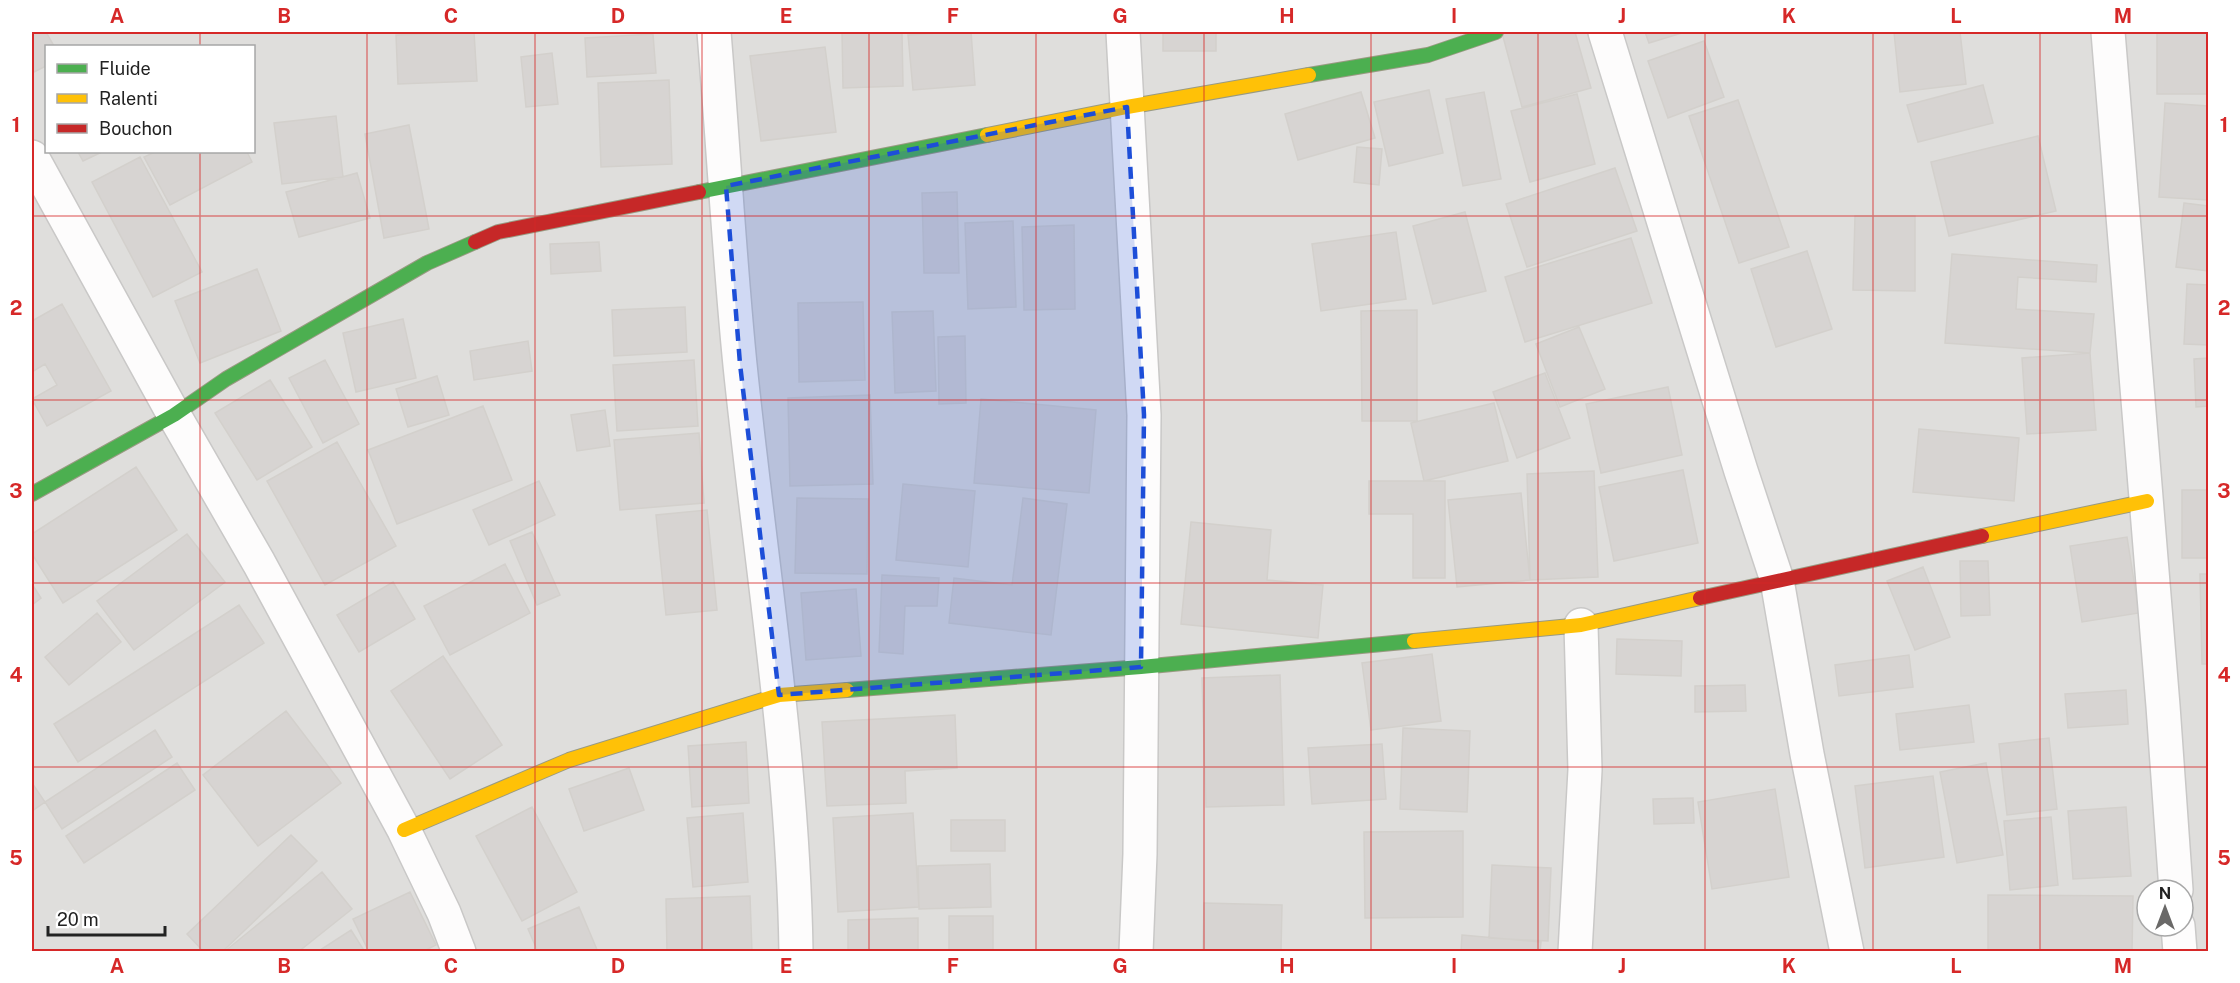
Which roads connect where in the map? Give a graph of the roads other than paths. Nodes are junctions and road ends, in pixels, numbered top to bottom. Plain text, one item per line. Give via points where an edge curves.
1 (714, 32) edge
2 (1123, 32) edge
3 (1496, 32) edge
4 (1605, 32) edge
5 (2108, 32) edge
6 (1127, 106) junction
7 (32, 157) edge
8 (726, 186) junction
9 (174, 415) junction
10 (32, 494) edge
11 (2147, 501) junction
12 (1777, 580) junction
13 (1581, 625) junction
14 (1141, 667) junction
15 (779, 695) junction
16 (404, 830) junction
17 (2175, 878) edge
18 (459, 951) edge
19 (796, 951) edge
20 (1136, 951) edge
21 (1575, 951) edge
22 (1847, 951) edge

1 - 8 street
2 - 6 street
3 - 6 street via 1428,55
4 - 12 street
5 - 11 street
6 - 8 street
6 - 14 street via 1144,415
7 - 9 street
8 - 9 street via 498,232 427,263 226,379
8 - 15 street via 740,363
9 - 10 street
9 - 16 street via 260,563
11 - 12 street
11 - 17 street
12 - 13 street
12 - 22 street
13 - 14 street
13 - 21 street via 1584,770
14 - 15 street
14 - 20 street
15 - 16 street via 569,760
15 - 19 street
16 - 18 street

